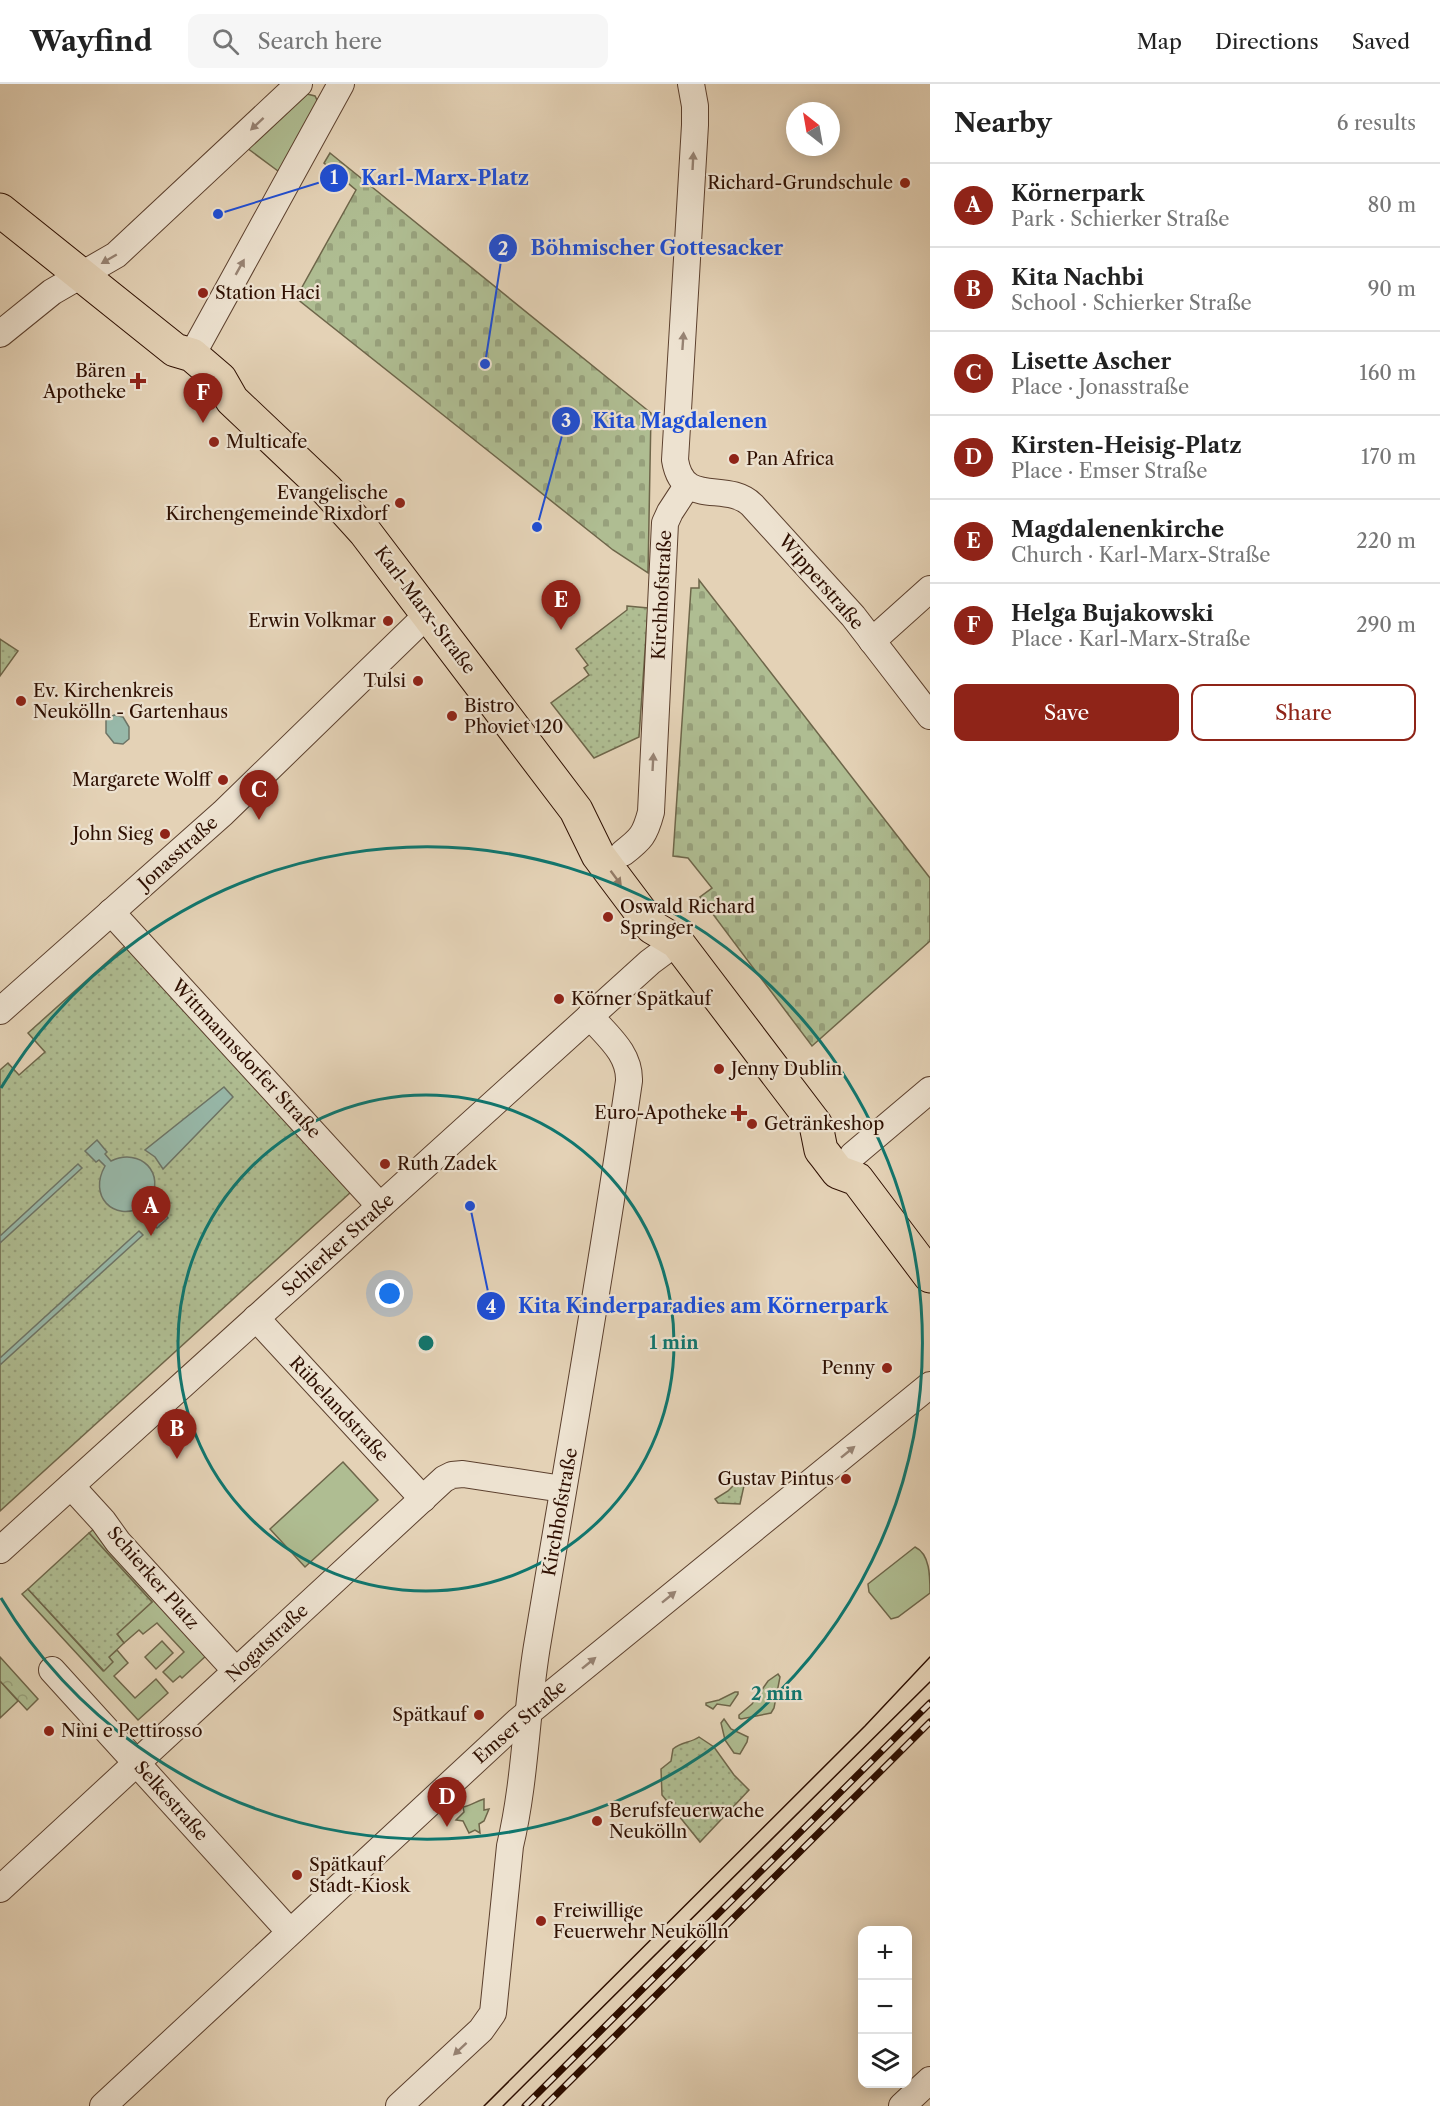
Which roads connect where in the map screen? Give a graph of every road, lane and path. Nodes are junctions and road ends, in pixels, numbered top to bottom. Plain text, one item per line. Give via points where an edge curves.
1 (299, 84) edge
2 (341, 84) edge
3 (691, 84) edge
4 (0, 210) edge
5 (82, 274) junction
6 (0, 334) edge
7 (183, 352) junction
8 (687, 486) junction
9 (930, 589) edge
10 (428, 614) junction
11 (872, 641) junction
12 (930, 716) edge
13 (576, 810) junction
14 (623, 853) junction
15 (111, 912) junction
16 (677, 942) junction
17 (0, 1011) edge
18 (590, 1016) junction
19 (930, 1090) edge
20 (855, 1167) junction
21 (380, 1206) junction
22 (930, 1276) edge
23 (256, 1318) junction
24 (930, 1385) edge
25 (71, 1486) junction
26 (563, 1489) junction
27 (423, 1499) junction
28 (0, 1550) edge
29 (52, 1670) dead end
30 (236, 1671) junction
31 (528, 1713) junction
32 (136, 1763) junction
33 (0, 1889) edge
34 (290, 1932) junction
35 (930, 2080) edge
36 (103, 2106) edge
37 (399, 2106) edge
38 (902, 2106) edge

1 -> 5 street via 116,255
7 -> 2 street
8 -> 3 street via 675,460 695,125
4 - 5 main road, Karl-Marx-Straße
5 - 6 street via 52,292
5 - 7 main road, Karl-Marx-Straße
7 - 10 main road, Karl-Marx-Straße via 183,372 206,390 232,400 327,490 355,519
8 - 11 street, Wipperstraße via 745,498
14 -> 8 street, Kirchhofstraße via 642,839 651,812 665,523
9 - 11 street
10 - 13 main road, Karl-Marx-Straße
10 - 15 street, Jonasstraße via 223,813
11 - 12 street, Wipperstraße
13 - 14 main road, Karl-Marx-Straße
13 -> 16 main road, Karl-Marx-Straße via 598,855 652,927
14 - 16 main road, Karl-Marx-Straße via 670,915
15 - 17 street, Jonasstraße
15 - 21 street, Wittmannsdorfer Straße
16 - 18 street, Schierker Straße
16 - 20 main road, Karl-Marx-Straße via 816,1125 839,1137
18 - 21 street, Schierker Straße
18 - 26 street, Kirchhofstraße via 622,1052 630,1070
19 - 20 street
20 - 22 main road, Karl-Marx-Straße
21 - 23 street, Schierker Straße
23 - 25 street, Schierker Straße
23 - 27 street, Rübelandstraße
31 -> 24 street, Emser Straße
25 - 28 street, Schierker Straße
25 - 30 street, Schierker Platz
26 - 27 street, Nogatstraße via 463,1473 444,1479
26 - 31 street, Kirchhofstraße
27 - 30 street, Nogatstraße
29 - 32 street, Selkestraße
30 - 32 street, Nogatstraße
31 - 34 street, Emser Straße
31 -> 37 street, Kirchhofstraße via 493,2013
32 - 33 street, Nogatstraße
32 - 34 street, Selkestraße
34 - 36 street, Emser Straße
35 - 38 street

